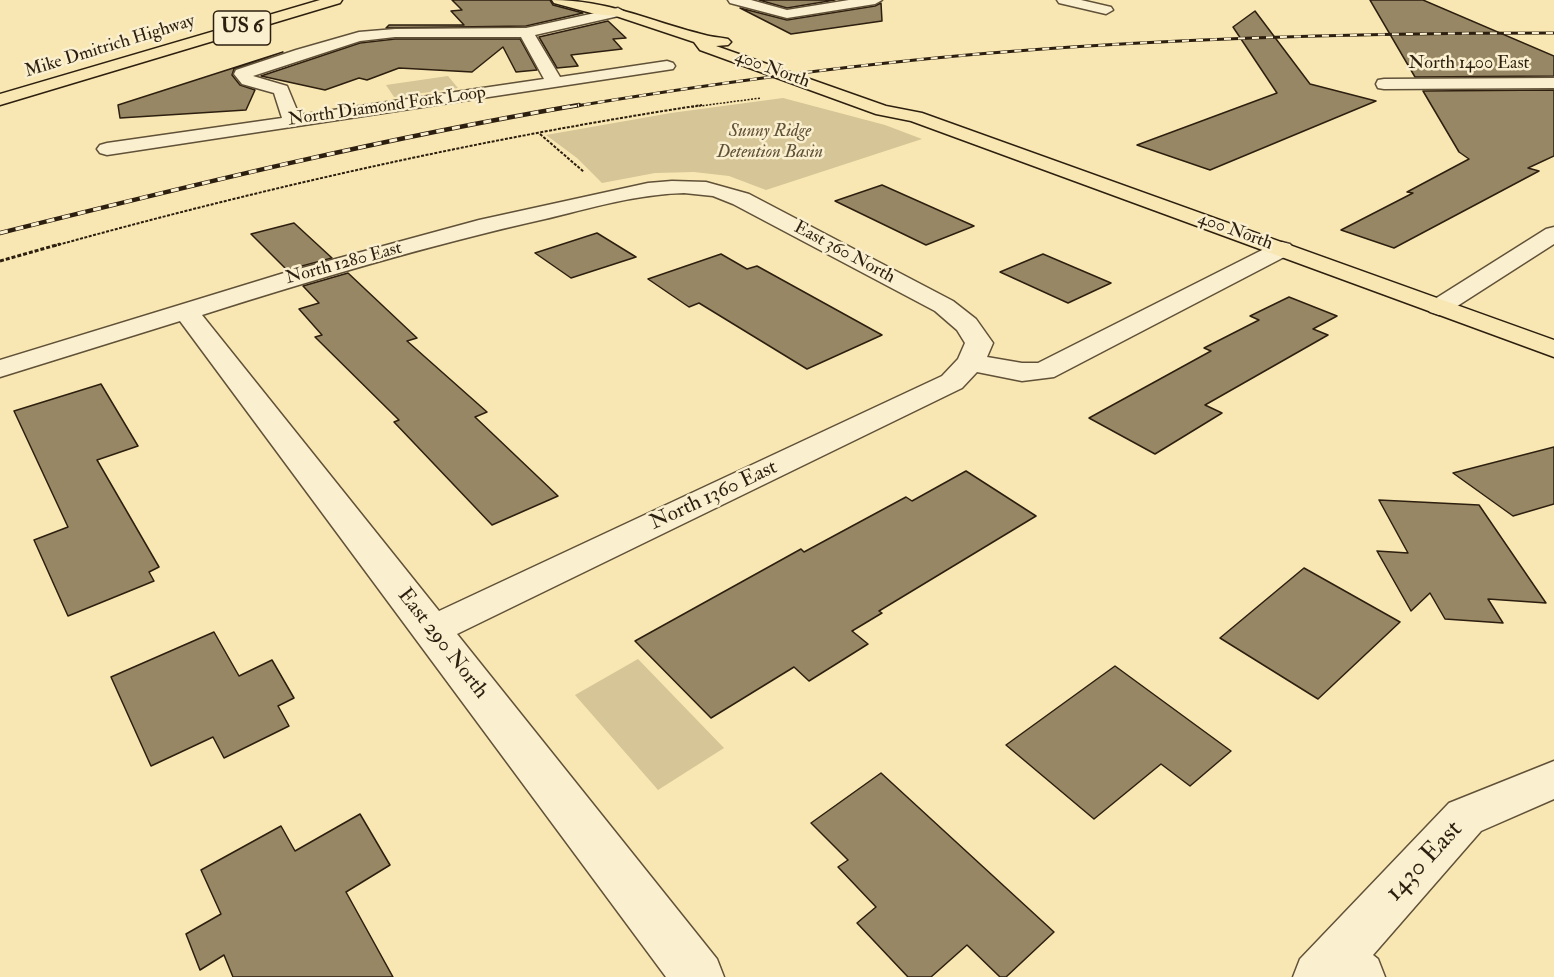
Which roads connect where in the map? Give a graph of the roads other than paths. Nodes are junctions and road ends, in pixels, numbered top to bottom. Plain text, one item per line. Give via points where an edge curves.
1 (335, 0) edge
2 (559, 0) edge
3 (595, 0) edge
4 (735, 0) edge
5 (875, 0) edge
6 (1064, 0) edge
7 (1106, 10) dead end
8 (618, 12) junction
9 (526, 32) junction
10 (667, 66) dead end
11 (555, 83) junction
12 (1554, 83) edge
13 (1384, 84) dead end
14 (0, 100) edge
15 (292, 120) junction
16 (107, 148) dead end
17 (695, 186) joint
18 (1554, 234) edge
19 (1282, 249) junction
20 (1439, 307) junction
21 (185, 310) junction
22 (1554, 349) edge
23 (975, 353) junction
24 (0, 369) edge
25 (432, 630) junction
26 (1554, 779) edge
27 (1338, 971) edge
28 (698, 977) edge

1 - 14 main road, Mike Dmitrich Highway / US 6
2 - 8 main road
3 - 8 main road via 612,4
4 - 5 street via 787,14
6 - 7 street
8 - 9 street
8 - 19 main road, 400 North via 700,39 705,47 882,110 916,117
9 - 11 street
9 - 15 street via 359,37 242,74 248,80 281,90
10 - 11 street, North Diamond Fork Loop
11 - 15 street, North Diamond Fork Loop
12 - 13 street, North 1400 East
15 - 16 street, North Diamond Fork Loop
17 - 21 street, North 1280 East via 648,189 479,227
17 - 23 street, East 360 North via 741,198 944,306 967,326
18 - 20 street
19 - 20 main road, 400 North
19 - 23 street via 1044,371 1022,372
20 - 22 main road, 400 North
21 - 24 street, North 1280 East
21 - 25 street, East 290 North
23 - 25 street, North 1360 East via 952,382
25 - 28 street, East 290 North
26 - 27 street, 1430 East via 1465,817

